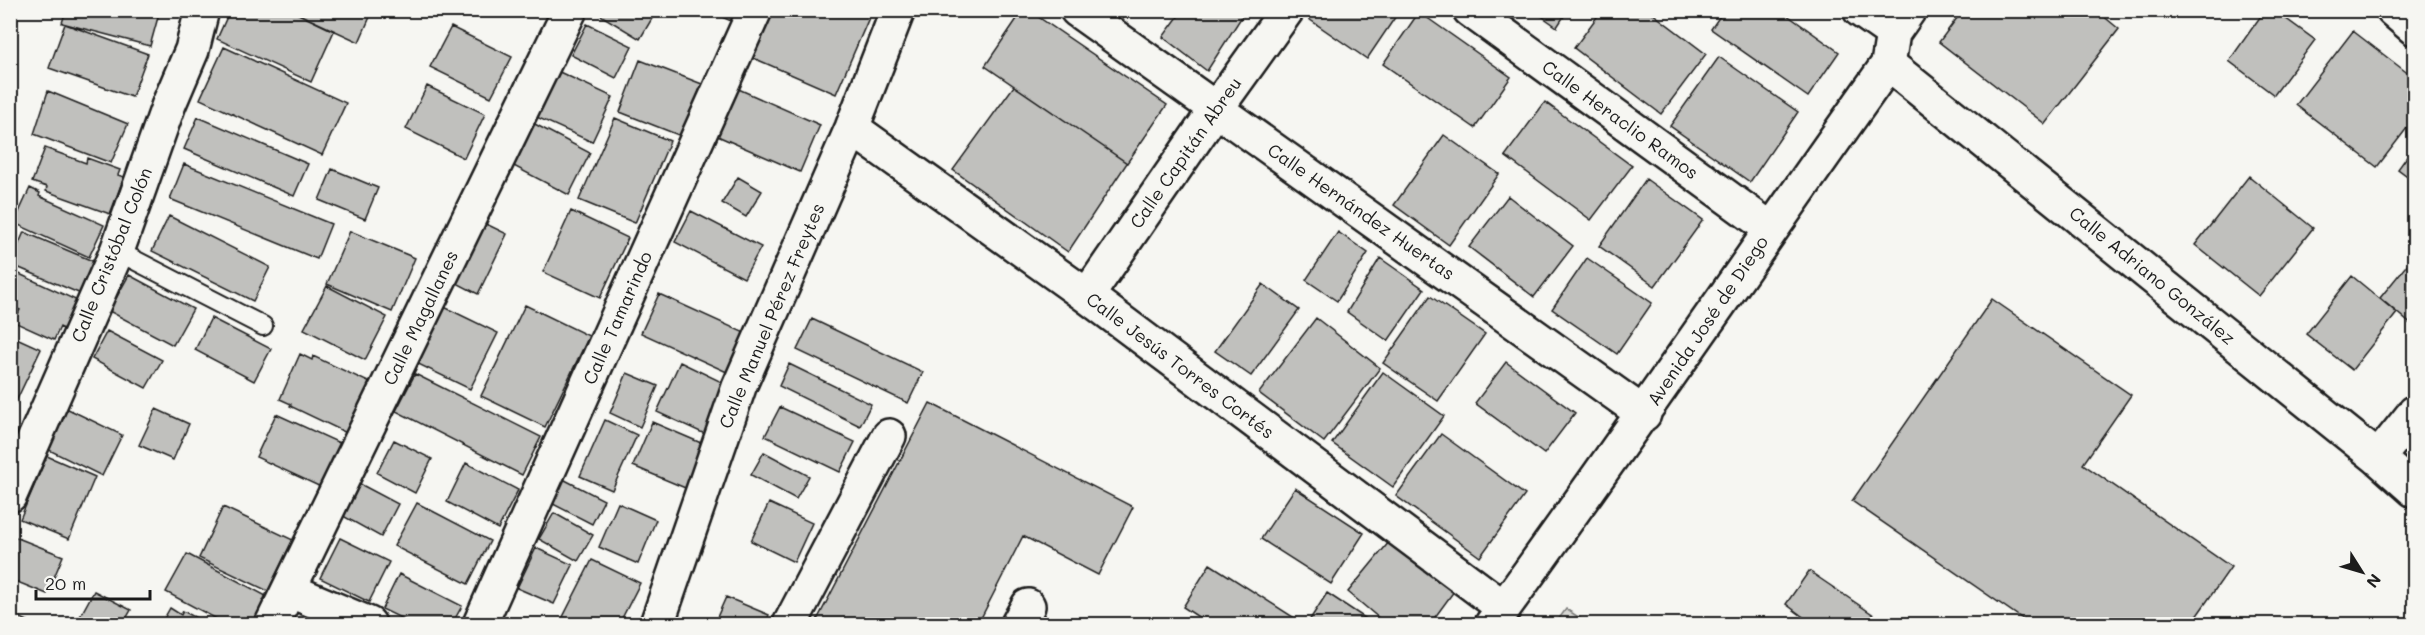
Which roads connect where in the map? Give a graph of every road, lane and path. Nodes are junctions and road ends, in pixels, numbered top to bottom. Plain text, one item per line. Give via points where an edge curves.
1 (202, 10) edge
2 (570, 10) edge
3 (755, 10) edge
4 (898, 10) edge
5 (1077, 10) edge
6 (1287, 10) edge
7 (1470, 10) edge
8 (1860, 10) edge
9 (2393, 10) edge
10 (2415, 28) edge
11 (1897, 36) edge
12 (1216, 109) junction
13 (852, 128) junction
14 (1771, 229) junction
15 (117, 251) junction
16 (1087, 296) junction
17 (263, 326) dead end
18 (2415, 413) edge
19 (1644, 414) junction
20 (889, 436) dead end
21 (2378, 458) junction
22 (2415, 490) edge
23 (10, 495) edge
24 (289, 590) junction
25 (1498, 616) edge
26 (272, 624) edge
27 (369, 624) edge
28 (480, 624) edge
29 (657, 624) edge
30 (790, 624) edge

1 - 15 street, Calle Cristóbal Colón via 192,50
2 - 24 street, Calle Magallanes
3 - 28 street, Calle Tamarindo
4 - 13 street, Calle Manuel Pérez Freytes
5 - 12 street, Calle Hernández Huertas
6 - 12 street, Calle Capitán Abreu
7 - 14 street, Calle Heraclio Ramos
8 - 11 street, Calle Adriano González
9 - 10 street
11 - 14 street, Avenida José de Diego
11 - 21 street, Calle Adriano González
12 - 16 street, Calle Capitán Abreu
12 - 19 street, Calle Hernández Huertas
13 - 16 street, Calle Jesús Torres Cortés
13 - 29 street, Calle Manuel Pérez Freytes via 739,387
14 - 19 street, Avenida José de Diego
15 - 17 lane
15 - 23 street, Calle Cristóbal Colón
16 - 25 street, Calle Jesús Torres Cortés
18 - 21 street
19 - 25 street, Avenida José de Diego
20 - 30 street
21 - 22 street, Calle Adriano González
24 - 26 street, Calle Magallanes
24 - 27 street

